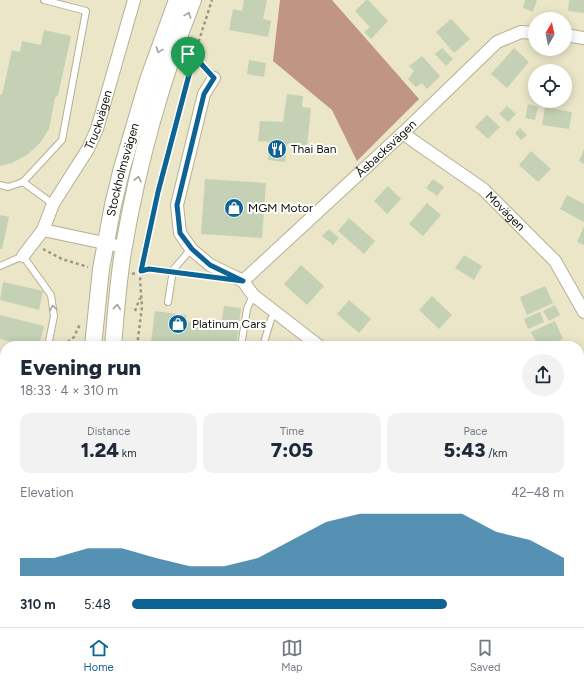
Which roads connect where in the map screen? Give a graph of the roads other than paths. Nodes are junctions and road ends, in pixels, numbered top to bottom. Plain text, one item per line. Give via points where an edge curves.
1 (44, 0) edge
2 (134, 0) edge
3 (177, 0) edge
4 (193, 0) edge
5 (528, 32) edge
6 (572, 36) edge
7 (584, 38) edge
8 (214, 78) road end
9 (403, 133) junction
10 (23, 182) junction
11 (0, 186) edge
12 (53, 204) junction
13 (43, 230) junction
14 (105, 243) junction
15 (123, 247) junction
16 (192, 249) junction
17 (23, 256) junction
18 (0, 266) edge
19 (243, 281) junction
20 (253, 295) junction
21 (168, 302) dead end
22 (276, 312) junction
23 (584, 312) edge
24 (49, 341) edge
25 (94, 341) edge
26 (114, 341) edge
27 (242, 341) edge
28 (264, 341) edge
29 (313, 341) edge
30 (584, 438) edge
31 (584, 452) edge

1 - 10 lane via 86,11 62,140
2 - 12 street, Truckvägen via 97,129 88,149
3 -> 14 main road, Stockholmsvägen via 148,80 122,168
15 -> 4 main road, Stockholmsvägen via 138,178 163,86
5 - 9 street, Åsbacksvägen via 521,32 497,42
6 - 7 street
8 - 16 street via 204,94 177,205 180,233
9 - 19 street, Åsbacksvägen
9 - 23 street, Movägen via 483,189 556,262
10 - 11 lane via 8,187
10 - 12 lane
12 - 13 street, Truckvägen
13 - 14 street
13 - 17 street, Truckvägen
14 - 15 street
14 - 25 main road, Stockholmsvägen
26 -> 15 main road, Stockholmsvägen
16 - 19 street via 210,265
16 - 21 lane via 172,272
17 - 18 lane
24 -> 17 lane via 54,316 51,295
19 - 20 street
20 - 22 street
20 - 27 lane via 247,309
22 - 28 lane via 271,319
22 - 29 street
30 - 31 street

